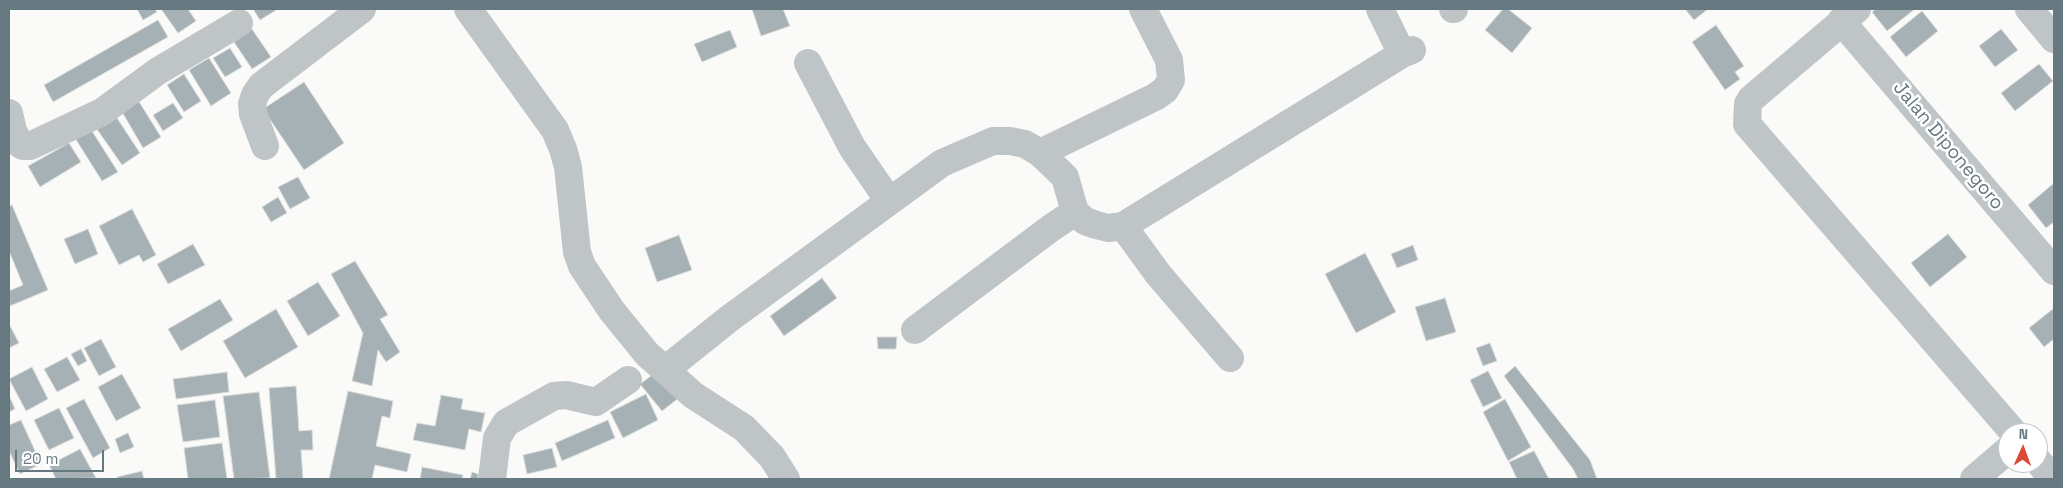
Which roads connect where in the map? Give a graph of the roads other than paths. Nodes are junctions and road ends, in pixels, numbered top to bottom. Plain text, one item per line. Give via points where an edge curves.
1 (362, 9) edge
2 (468, 9) edge
3 (1143, 9) edge
4 (1380, 9) edge
5 (2037, 12) edge
6 (1849, 15) edge
7 (239, 23) dead end
8 (2054, 38) edge
9 (808, 63) dead end
10 (9, 113) edge
11 (265, 146) dead end
12 (1040, 153) junction
13 (889, 201) junction
14 (1075, 212) junction
15 (1123, 226) junction
16 (2054, 272) edge
17 (915, 330) dead end
18 (1230, 358) dead end
19 (665, 370) junction
20 (628, 380) dead end
21 (2005, 423) edge
22 (1998, 459) edge
23 (492, 479) edge
24 (786, 479) edge
25 (1974, 479) edge

1 - 11 street via 261,86 252,104
2 - 19 street via 555,130 563,149 575,217 575,240 582,266 612,311 647,354
3 - 12 street via 1169,60 1171,80 1165,90 1155,98
4 - 15 street via 1407,52
5 - 8 street
6 - 16 street, Jalan Diponegoro
6 - 21 street via 1751,99 1747,124
7 - 10 street via 158,71 102,112 30,146 20,144
9 - 13 street via 852,147
12 - 13 street via 1025,144 993,141 942,163
12 - 14 street via 1065,177
13 - 19 street
14 - 15 street via 1096,225 1108,228
14 - 17 street
15 - 18 street via 1158,274
19 - 24 street via 693,395 744,428 772,457
20 - 23 street via 596,402 566,395 554,396 506,423 497,438
22 - 25 street

